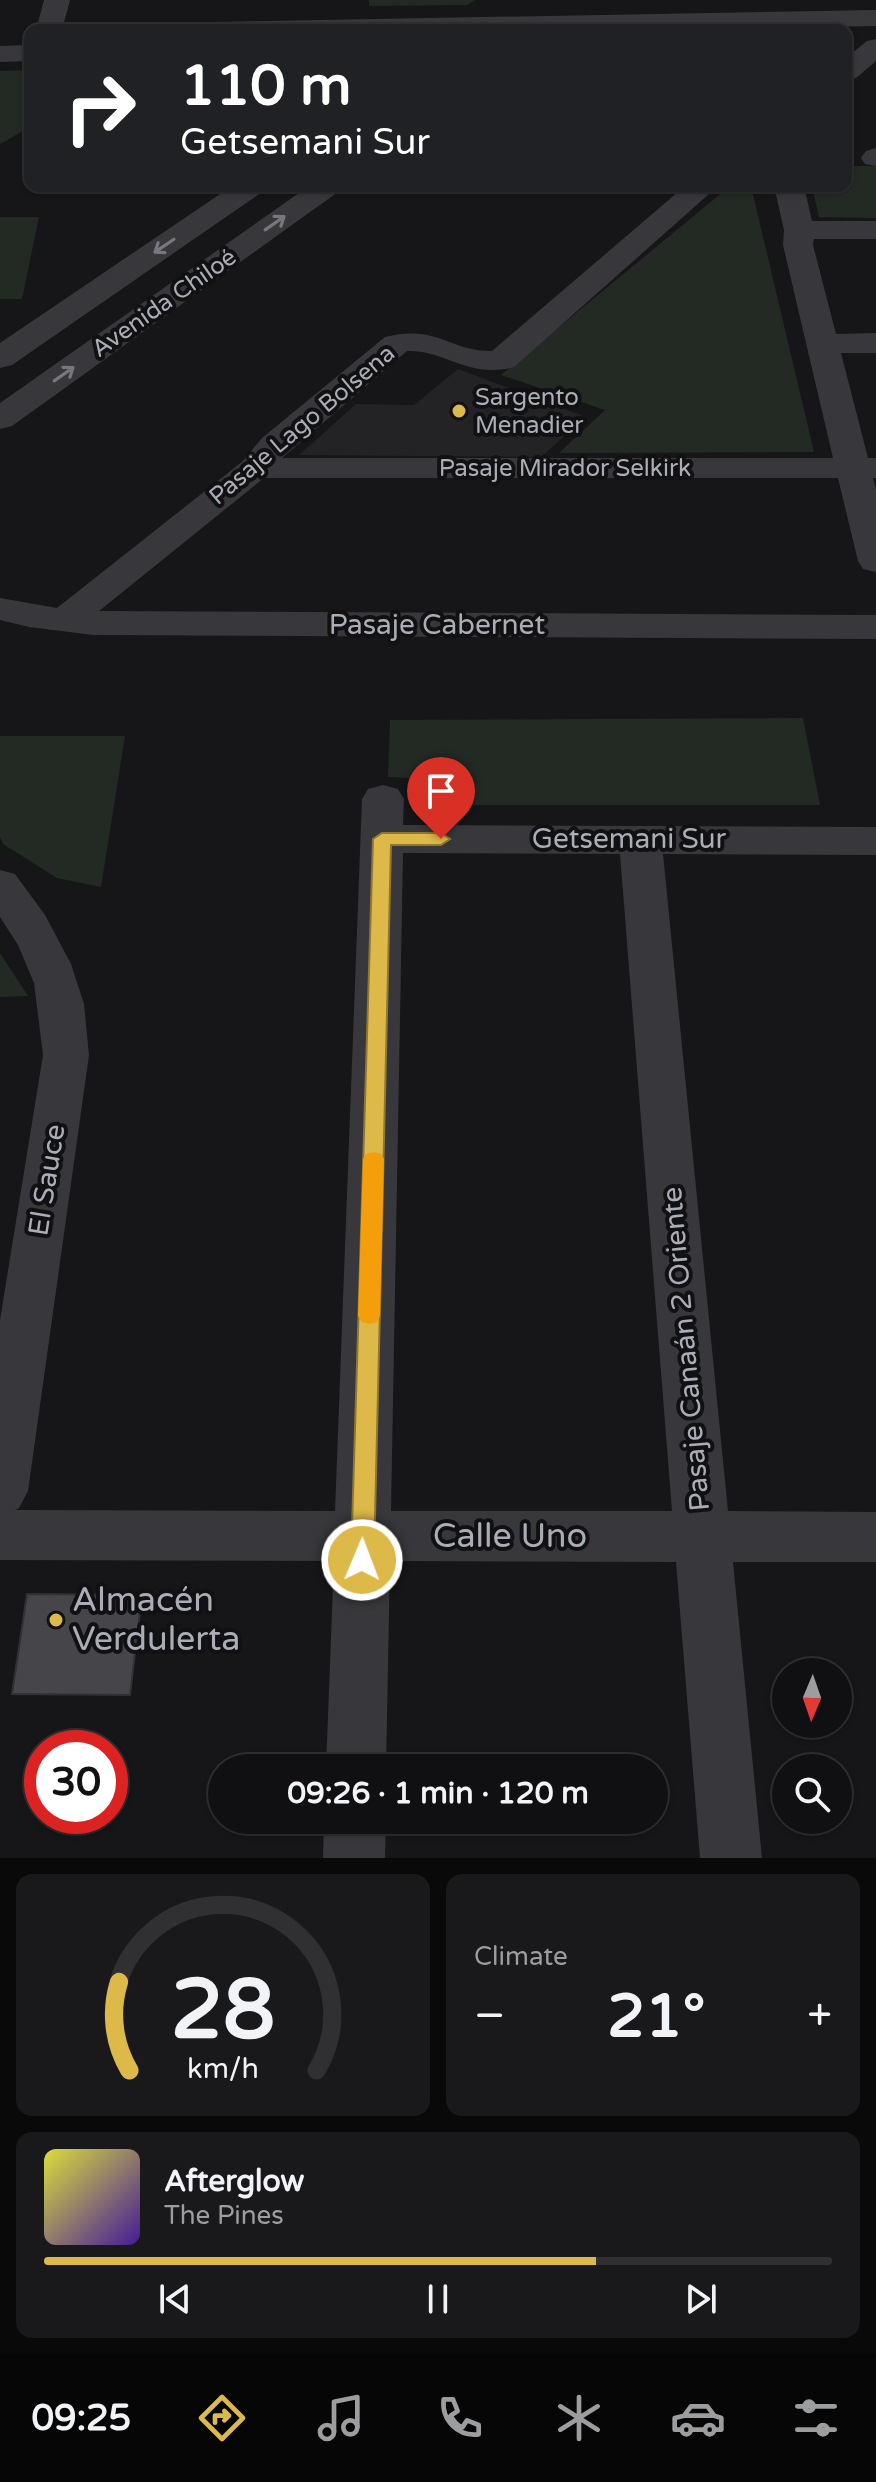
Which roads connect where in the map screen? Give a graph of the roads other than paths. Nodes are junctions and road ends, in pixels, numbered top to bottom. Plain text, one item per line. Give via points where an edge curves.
1 (57, 0) edge
2 (525, 0) edge
3 (593, 0) edge
4 (876, 18) edge
5 (51, 24) edge
6 (490, 24) edge
7 (558, 24) edge
8 (661, 24) edge
9 (24, 33) edge
10 (0, 34) edge
11 (852, 39) edge
12 (876, 39) edge
13 (876, 47) edge
14 (24, 53) edge
15 (0, 54) edge
16 (852, 67) edge
17 (243, 192) edge
18 (320, 192) edge
19 (696, 192) edge
20 (790, 192) edge
21 (799, 230) junction
22 (876, 230) edge
23 (876, 343) edge
24 (822, 344) junction
25 (0, 358) edge
26 (0, 419) edge
27 (255, 468) junction
28 (864, 468) edge
29 (876, 561) edge
30 (0, 609) edge
31 (64, 621) junction
32 (876, 627) edge
33 (640, 839) junction
34 (876, 841) edge
35 (9, 913) edge
36 (0, 1491) edge
37 (0, 1535) edge
38 (363, 1536) junction
39 (702, 1536) junction
40 (876, 1537) edge
41 (356, 1754) edge
42 (355, 1834) edge
43 (354, 1858) edge
44 (731, 1858) edge

1 - 5 street
2 - 6 street
3 - 7 street
4 - 8 street
9 - 10 street
11 - 12 street
13 - 16 street
14 - 15 street
17 -> 25 street, Avenida Chiloé
26 -> 18 street, Avenida Chiloé
19 - 27 street, Pasaje Lago Bolsena via 508,358 487,363 414,340 401,341 260,457
20 - 21 street
21 - 22 street
21 - 24 street
23 - 24 street
24 - 28 street
27 - 28 street, Pasaje Mirador Selkirk
27 - 31 street, Pasaje Lago Bolsena
28 - 29 street
30 - 31 street, Pasaje Cabernet
31 - 32 street, Pasaje Cabernet
33 - 34 street, Getsemani Sur
33 - 38 street, Getsemani Sur via 383,819
33 - 39 street, Pasaje Canaán 2 Oriente
35 - 36 street, El Sauce via 47,954 60,991 66,1055
37 - 38 street, Calle Uno
38 - 39 street, Calle Uno
38 - 41 street
39 - 40 street, Calle Uno
39 - 44 street, Pasaje Canaán 2 Oriente
42 - 43 street

